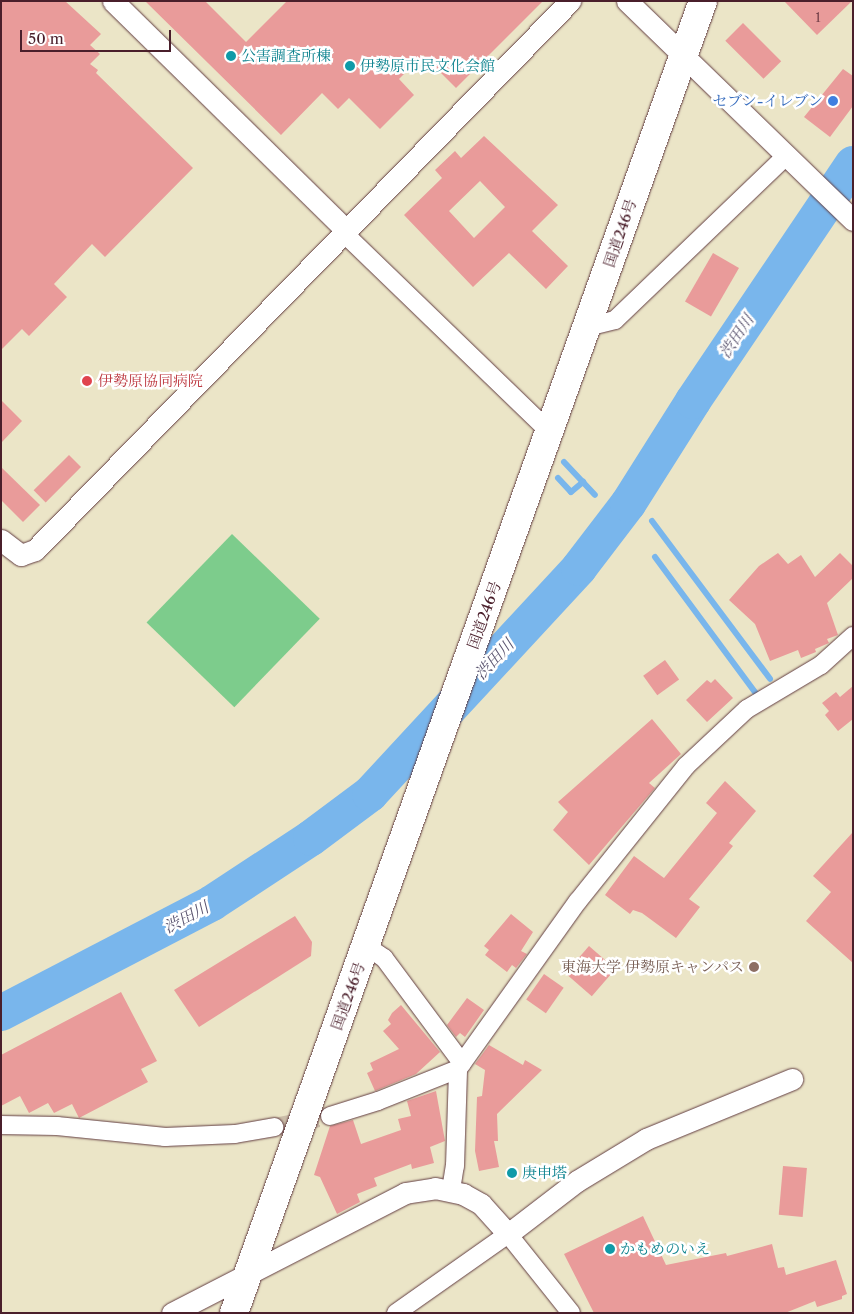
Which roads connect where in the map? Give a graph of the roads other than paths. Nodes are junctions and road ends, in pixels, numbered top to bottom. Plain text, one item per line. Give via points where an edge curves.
1 (113, 1) edge
2 (570, 1) edge
3 (627, 1) edge
4 (703, 1) edge
5 (683, 53) junction
6 (787, 155) junction
7 (849, 216) edge
8 (345, 229) junction
9 (587, 327) junction
10 (550, 432) junction
11 (1, 540) edge
12 (853, 636) edge
13 (366, 946) junction
14 (460, 1066) junction
15 (792, 1078) dead end
16 (330, 1116) tunnel mouth
17 (1, 1125) edge
18 (274, 1127) tunnel mouth
19 (451, 1190) junction
20 (508, 1234) junction
21 (248, 1274) junction
22 (400, 1312) edge
23 (172, 1313) edge
24 (234, 1313) edge
25 (570, 1313) edge

1 - 8 street
2 - 8 street
3 - 5 street
4 - 5 highway, 国道246号
5 - 6 street
5 - 9 highway, 国道246号
6 - 7 street
6 - 9 street via 615,320
8 - 10 street via 351,240
8 - 11 street via 35,550 21,554
9 - 10 highway, 国道246号
10 - 13 highway, 国道246号
12 - 14 street via 821,665 747,709 686,766 578,900
13 - 14 street via 384,958
13 - 21 highway, 国道246号
14 - 16 street via 378,1102
14 - 19 street
15 - 20 street via 646,1139 577,1181
17 - 18 street via 57,1126 165,1137 235,1134
19 - 20 street via 476,1201
19 - 21 street via 428,1189 394,1197
20 - 22 street
20 - 25 street
21 - 23 street
21 - 24 highway, 国道246号

